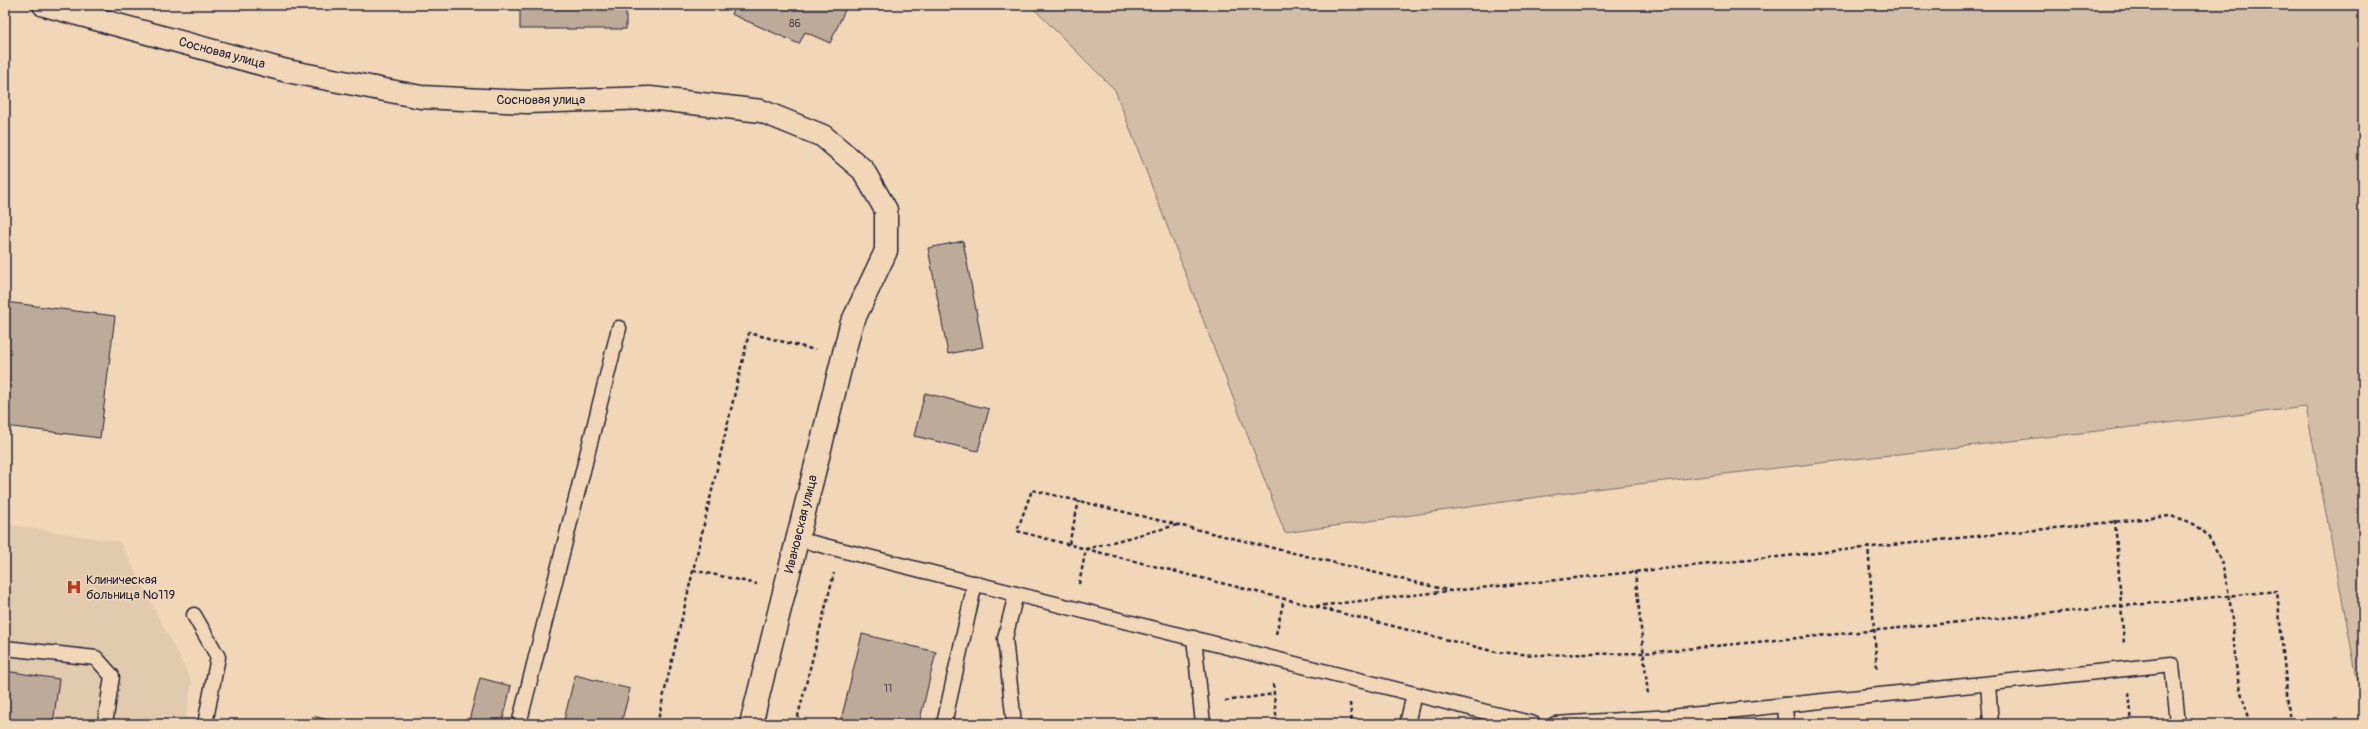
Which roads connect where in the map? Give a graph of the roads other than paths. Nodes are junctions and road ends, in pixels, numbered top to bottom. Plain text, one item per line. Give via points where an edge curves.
1 (44, 5) edge
2 (851, 325) joint
3 (618, 328) dead end
4 (797, 539) junction
5 (975, 583) junction
6 (1016, 594) junction
7 (194, 616) dead end
8 (1194, 638) junction
9 (5, 648) edge
10 (1988, 684) junction
11 (1414, 694) junction
12 (1784, 705) junction
13 (1597, 723) edge
14 (105, 724) edge
15 (205, 724) edge
16 (519, 724) edge
17 (751, 724) edge
18 (944, 724) edge
19 (1014, 724) edge
20 (1203, 724) edge
21 (1406, 724) edge
22 (1534, 724) edge
23 (1555, 724) edge
24 (1786, 724) edge
25 (1991, 724) edge
26 (2178, 724) edge

1 - 2 street, Сосновая улица via 287,71 421,97 527,102 650,98 762,111 823,136 862,170 886,210 886,251
2 - 4 street, Ивановская улица
3 - 16 lane
4 - 5 lane
4 - 17 street, Ивановская улица
5 - 6 lane
5 - 18 lane
6 - 8 lane
6 - 19 lane via 1005,638
7 - 15 lane via 218,657
8 - 11 lane
8 - 20 lane
9 - 14 lane via 96,658 112,676
10 - 12 lane
10 - 25 lane
10 - 26 lane via 2172,664
11 - 21 lane
11 - 22 lane
12 - 13 lane
12 - 24 lane
13 - 23 lane

